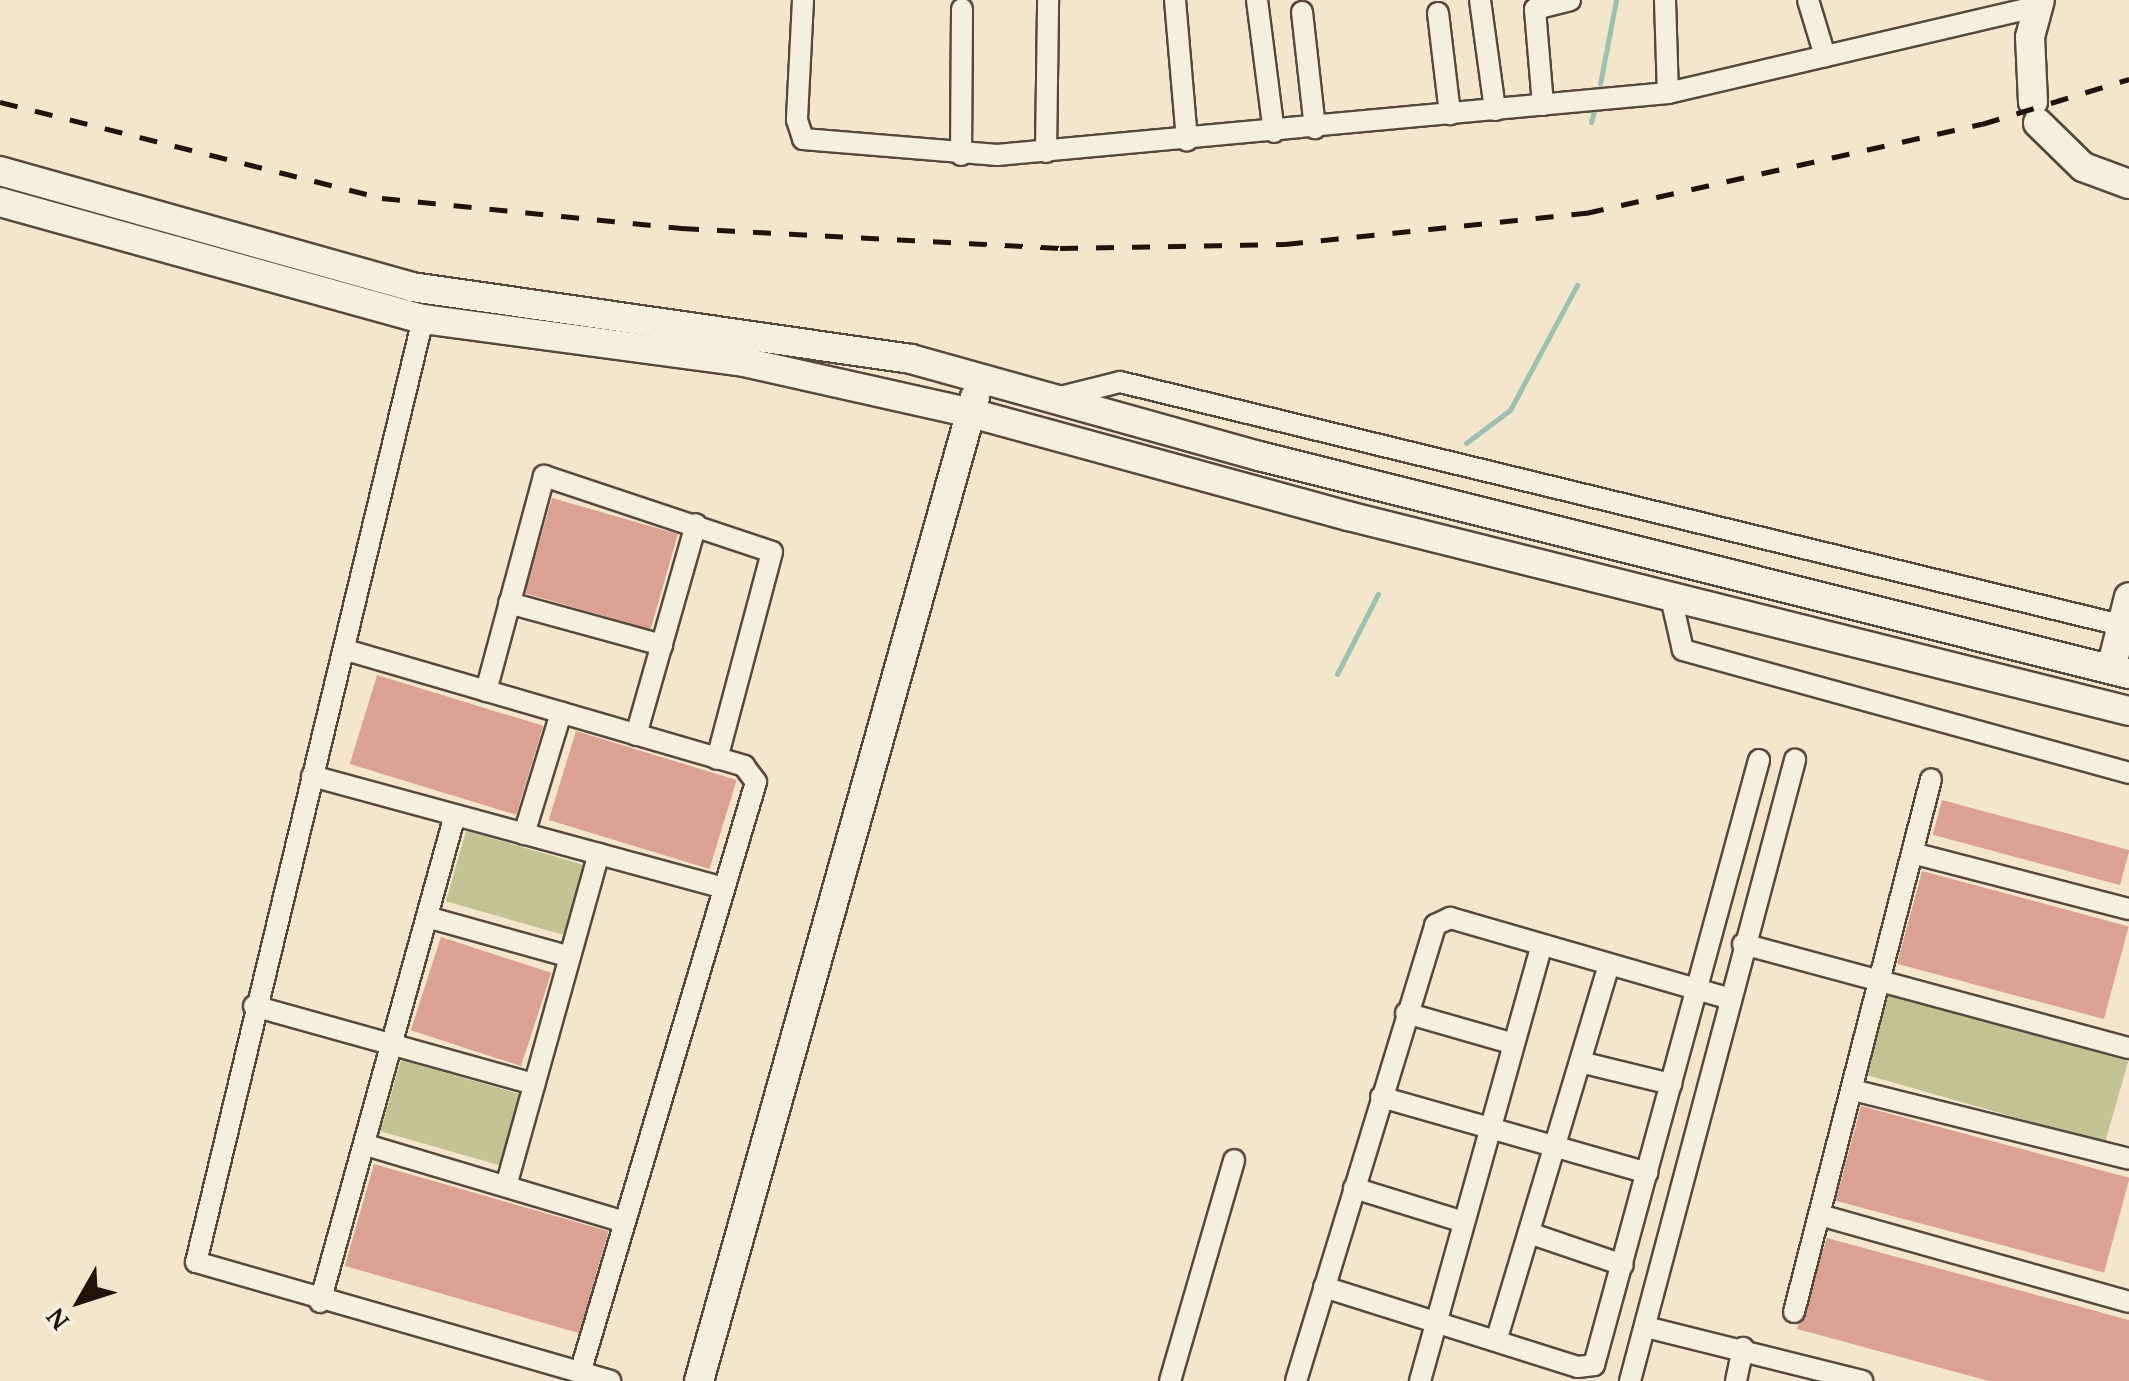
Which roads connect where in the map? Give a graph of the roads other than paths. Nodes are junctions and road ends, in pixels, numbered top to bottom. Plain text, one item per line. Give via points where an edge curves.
1 (803, 0) edge
2 (1048, 0) edge
3 (1176, 0) edge
4 (1256, 0) edge
5 (1480, 0) edge
6 (1570, 0) edge
7 (1665, 0) edge
8 (1808, 0) edge
9 (2027, 4) edge
10 (962, 9) dead end
11 (1302, 12) dead end
12 (1438, 13) dead end
13 (1824, 56) junction
14 (1668, 92) junction
15 (1543, 106) junction
16 (1494, 110) junction
17 (1450, 114) junction
18 (1315, 128) junction
19 (1274, 132) junction
20 (1188, 140) junction
21 (1046, 152) junction
22 (961, 154) junction
23 (0, 171) edge
24 (2129, 184) edge
25 (0, 202) edge
26 (423, 319) junction
27 (981, 377) junction
28 (1056, 398) junction
29 (971, 412) junction
30 (696, 524) junction
31 (1670, 593) junction
32 (2129, 597) edge
33 (509, 603) junction
34 (2125, 626) edge
35 (662, 645) junction
36 (346, 650) junction
37 (2120, 672) edge
38 (486, 691) junction
39 (2129, 712) edge
40 (561, 713) junction
41 (636, 735) junction
42 (717, 758) junction
43 (1760, 760) dead end
44 (1796, 760) dead end
45 (2129, 773) edge
46 (312, 776) junction
47 (1931, 779) dead end
48 (456, 815) junction
49 (524, 834) junction
50 (598, 854) junction
51 (1916, 854) junction
52 (724, 888) junction
53 (2129, 909) edge
54 (428, 918) junction
55 (1743, 944) junction
56 (1541, 947) junction
57 (570, 957) junction
58 (1608, 968) junction
59 (1880, 984) junction
60 (1696, 990) junction
61 (1728, 998) junction
62 (254, 1006) junction
63 (1406, 1013) junction
64 (1514, 1044) junction
65 (394, 1045) junction
66 (2129, 1048) edge
67 (1580, 1062) junction
68 (534, 1084) junction
69 (1671, 1084) junction
70 (1853, 1090) junction
71 (1381, 1097) junction
72 (1491, 1126) junction
73 (366, 1145) junction
74 (1555, 1145) junction
75 (1234, 1160) dead end
76 (2129, 1160) edge
77 (1647, 1174) junction
78 (506, 1186) junction
79 (1354, 1188) junction
80 (1820, 1215) junction
81 (624, 1222) junction
82 (1464, 1222) junction
83 (1529, 1232) junction
84 (1623, 1265) junction
85 (1324, 1287) junction
86 (320, 1302) junction
87 (2129, 1302) edge
88 (1794, 1312) dead end
89 (1436, 1324) junction
90 (1646, 1327) junction
91 (1498, 1338) junction
92 (1743, 1348) junction
93 (580, 1373) junction
94 (610, 1381) edge
95 (700, 1381) edge
96 (1170, 1381) edge
97 (1296, 1381) edge
98 (1420, 1381) edge
99 (1630, 1381) edge
100 (1736, 1381) edge
101 (1862, 1381) edge

1 - 22 street via 803,139
2 - 21 street
3 - 20 street
4 - 19 street
5 - 16 street
6 - 15 street via 1535,9
7 - 14 street
8 - 13 street
9 - 13 street
9 - 24 main road via 2036,112 2083,167
10 - 22 street
11 - 18 street
12 - 17 street
13 - 14 street
14 - 15 street
15 - 16 street
16 - 17 street
17 - 18 street
18 - 19 street
19 - 20 street
20 - 21 street
21 - 22 street
23 - 27 main road via 412,287 717,328
25 - 26 main road
26 - 29 main road via 739,361
26 - 36 street
27 - 28 main road
27 - 29 main road
28 - 34 street via 1120,382
28 - 37 main road via 1259,456
29 - 31 main road via 1348,516
29 - 95 main road
30 - 33 street via 544,476
30 - 35 street
30 - 42 street via 764,544 775,561
31 - 39 main road
31 - 45 street via 1683,650
32 - 34 main road
33 - 35 street
33 - 38 street
34 - 37 main road
35 - 41 street
36 - 38 street
36 - 46 street
38 - 40 street
40 - 41 street
40 - 49 street
41 - 42 street
42 - 52 street via 744,766 756,782
43 - 60 street
44 - 55 street
46 - 48 street
46 - 62 street
47 - 51 street
48 - 49 street
48 - 54 street
49 - 50 street
50 - 52 street
50 - 57 street
51 - 53 street
51 - 59 street
52 - 81 street
54 - 57 street
54 - 65 street
55 - 59 street
55 - 61 street
56 - 58 street
56 - 63 street via 1441,920
56 - 64 street
57 - 68 street
58 - 60 street
58 - 67 street
59 - 66 street
59 - 70 street
60 - 61 street
60 - 69 street
61 - 90 street
62 - 65 street
62 - 86 street via 196,1262
63 - 64 street
63 - 71 street
64 - 72 street
65 - 68 street
65 - 73 street
67 - 69 street
67 - 74 street
68 - 78 street
69 - 77 street
70 - 76 street
70 - 80 street
71 - 72 street
71 - 79 street
72 - 74 street
72 - 82 street
73 - 78 street
73 - 86 street
74 - 77 street
74 - 83 street
75 - 96 street
77 - 84 street
78 - 81 street
79 - 82 street
79 - 85 street
80 - 87 street
80 - 88 street
81 - 93 street
82 - 89 street
83 - 84 street
83 - 91 street
84 - 91 street via 1594,1365 1578,1367
85 - 89 street
85 - 97 street
86 - 93 street
89 - 91 street
89 - 98 street
90 - 92 street
90 - 99 street
92 - 100 street
92 - 101 street
93 - 94 street

